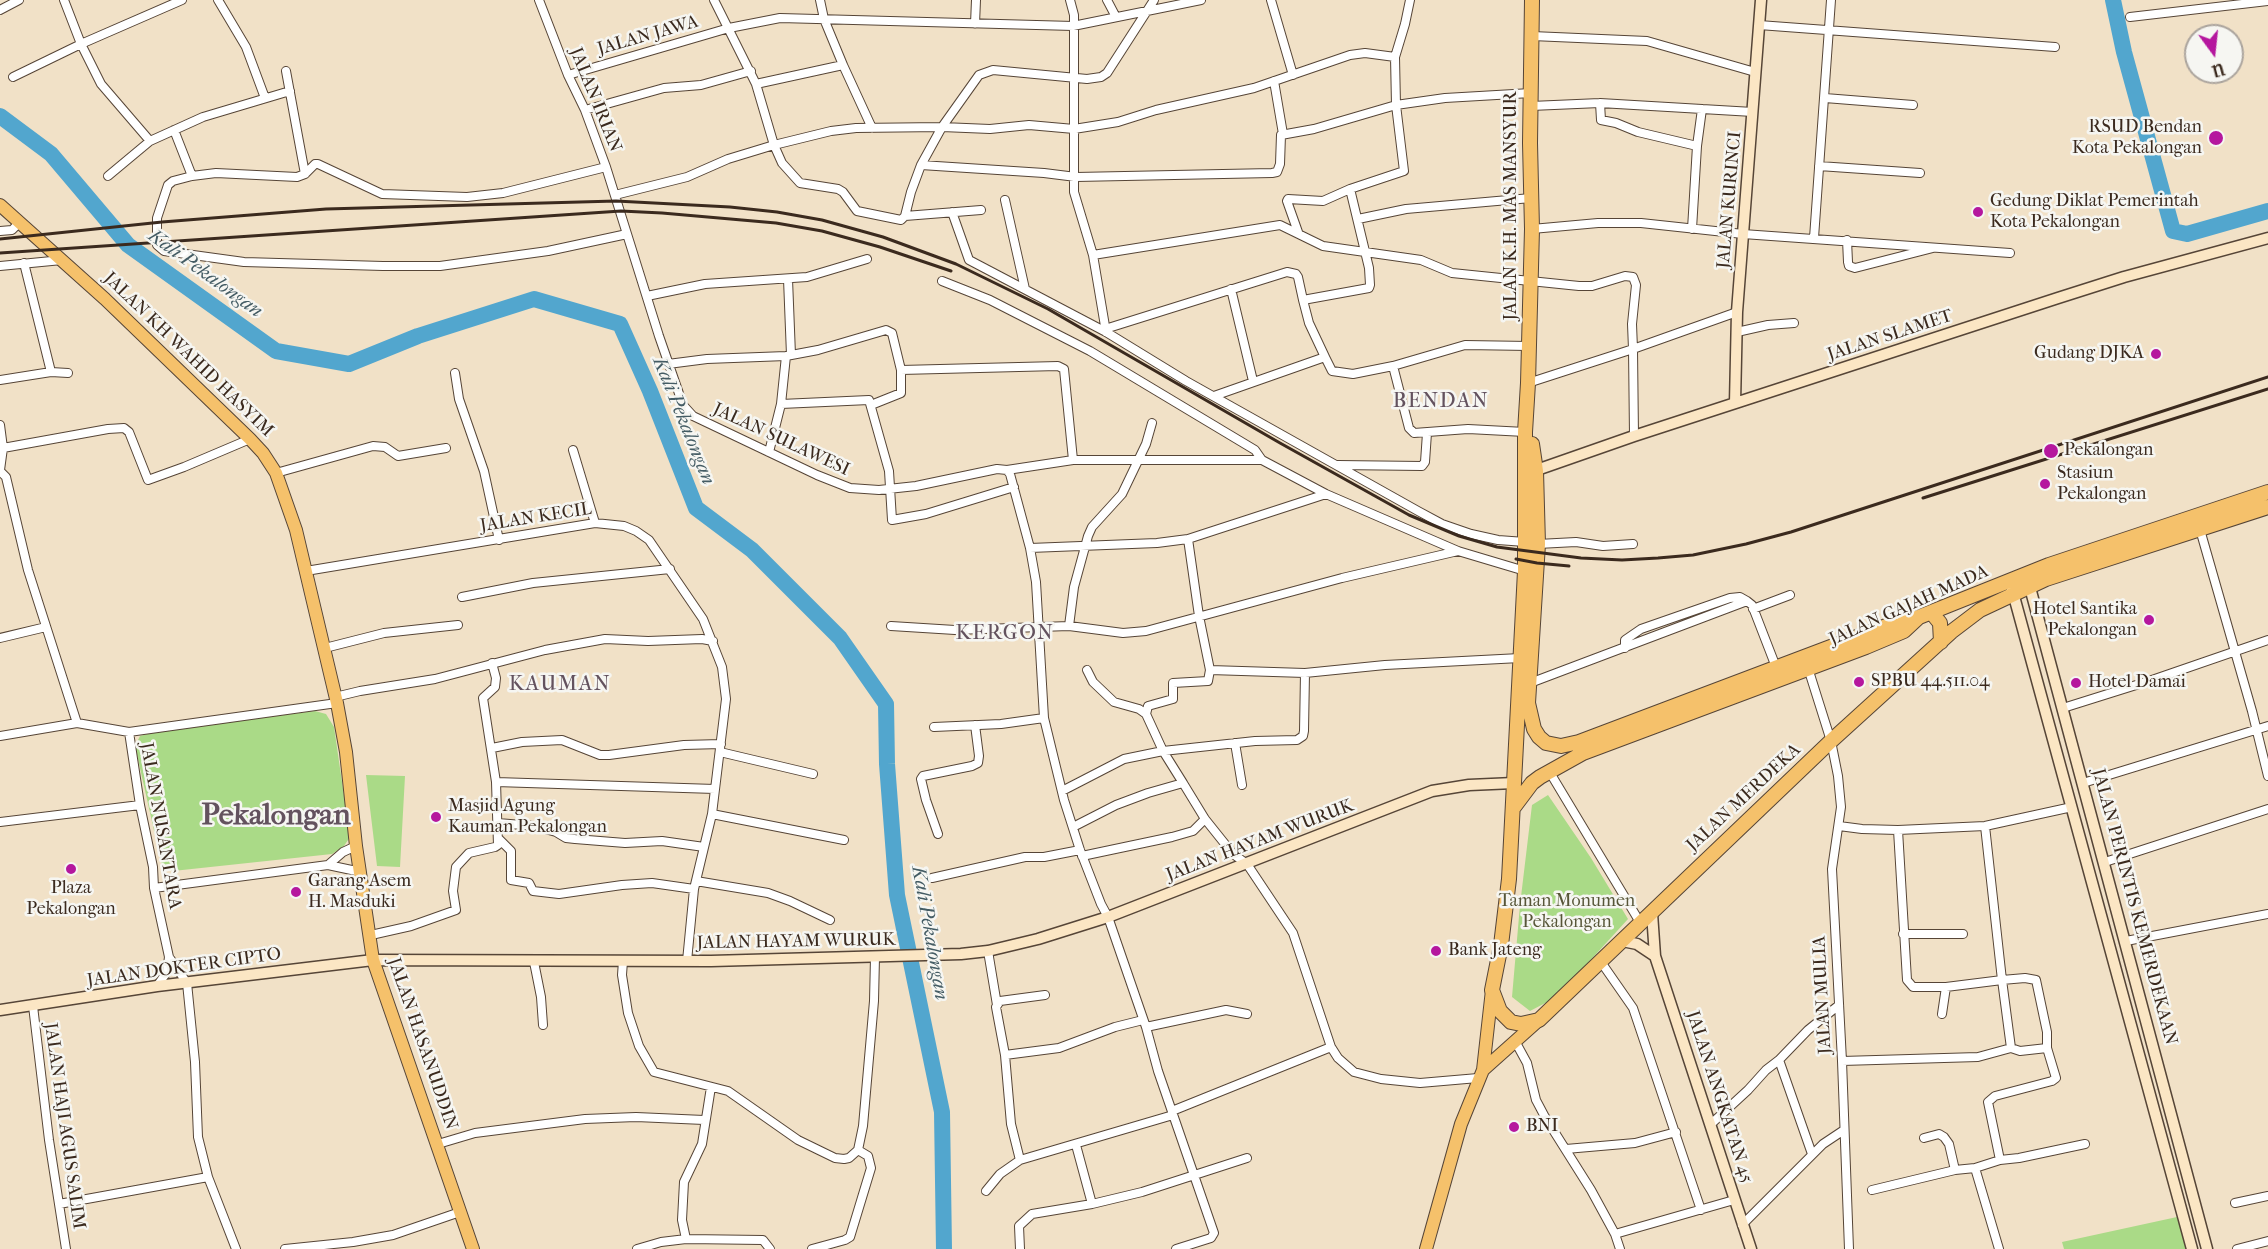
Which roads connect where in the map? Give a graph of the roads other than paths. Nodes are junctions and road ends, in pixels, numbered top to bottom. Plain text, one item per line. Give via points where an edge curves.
1 (19, 0) edge
2 (64, 0) edge
3 (182, 0) edge
4 (218, 0) edge
5 (539, 0) edge
6 (714, 0) edge
7 (820, 0) edge
8 (976, 0) edge
9 (1070, 0) edge
10 (1107, 0) edge
11 (1154, 0) edge
12 (1200, 0) edge
13 (1271, 0) edge
14 (1410, 0) edge
15 (1532, 0) edge
16 (1761, 0) edge
17 (1831, 0) edge
18 (2268, 1) edge
19 (158, 4) edge
20 (0, 10) edge
21 (1148, 10) junction
22 (1116, 16) junction
23 (2130, 17) dead end
24 (824, 19) junction
25 (975, 24) junction
26 (1760, 25) junction
27 (1073, 26) junction
28 (729, 28) junction
29 (1828, 31) junction
30 (1532, 36) junction
31 (81, 44) junction
32 (2055, 47) dead end
33 (1395, 57) junction
34 (843, 65) junction
35 (286, 71) dead end
36 (751, 71) junction
37 (1755, 72) junction
38 (568, 75) junction
39 (1293, 75) junction
40 (13, 76) dead end
41 (1074, 78) junction
42 (1274, 81) junction
43 (756, 84) junction
44 (290, 92) junction
45 (265, 98) junction
46 (1825, 98) junction
47 (1531, 100) junction
48 (1600, 103) junction
49 (1396, 105) junction
50 (1913, 105) dead end
51 (1702, 109) junction
52 (585, 110) junction
53 (1753, 112) junction
54 (942, 127) junction
55 (872, 128) junction
56 (1074, 129) junction
57 (174, 130) junction
58 (1283, 134) junction
59 (150, 141) junction
60 (774, 145) junction
61 (1697, 146) junction
62 (921, 165) junction
63 (1819, 166) junction
64 (606, 167) junction
65 (1920, 173) dead end
66 (305, 174) junction
67 (108, 176) dead end
68 (192, 176) junction
69 (1076, 177) junction
70 (1350, 189) junction
71 (615, 195) junction
72 (1531, 198) junction
73 (1005, 200) dead end
74 (0, 205) edge
75 (981, 210) dead end
76 (621, 212) joint
77 (952, 212) junction
78 (905, 216) junction
79 (1358, 219) junction
80 (20, 222) junction
81 (1532, 229) junction
82 (1692, 230) junction
83 (0, 231) edge
84 (1298, 232) junction
85 (627, 234) junction
86 (1743, 234) junction
87 (1814, 238) junction
88 (2268, 238) edge
89 (1847, 240) junction
90 (1940, 246) junction
91 (1365, 251) junction
92 (2010, 253) dead end
93 (1094, 255) junction
94 (867, 259) dead end
95 (62, 260) junction
96 (24, 263) junction
97 (0, 266) edge
98 (788, 279) junction
99 (1531, 280) junction
100 (942, 281) dead end
101 (1024, 289) junction
102 (1232, 290) junction
103 (646, 296) junction
104 (1303, 300) junction
105 (1737, 312) junction
106 (1794, 323) dead end
107 (1106, 330) junction
108 (1737, 332) junction
109 (1529, 346) junction
110 (1633, 349) junction
111 (788, 356) junction
112 (1325, 357) junction
113 (668, 363) junction
114 (1393, 366) junction
115 (901, 370) junction
116 (51, 372) junction
117 (68, 373) dead end
118 (455, 373) dead end
119 (0, 380) edge
120 (1253, 381) junction
121 (1528, 383) junction
122 (1214, 396) junction
123 (1735, 403) junction
124 (781, 404) junction
125 (871, 405) junction
126 (1527, 412) junction
127 (1152, 423) dead end
128 (0, 426) edge
129 (1525, 432) junction
130 (1427, 433) junction
131 (1634, 436) junction
132 (250, 439) junction
133 (3, 448) junction
134 (446, 448) dead end
135 (573, 450) dead end
136 (769, 452) junction
137 (1073, 460) junction
138 (1138, 460) junction
139 (1262, 460) junction
140 (1336, 465) junction
141 (0, 470) edge
142 (1007, 470) junction
143 (1530, 472) junction
144 (276, 473) junction
145 (1014, 487) junction
146 (891, 490) junction
147 (2268, 492) edge
148 (1326, 494) junction
149 (2268, 507) edge
150 (595, 523) junction
151 (2198, 523) junction
152 (1188, 539) junction
153 (499, 540) junction
154 (1531, 543) junction
155 (1633, 544) dead end
156 (1085, 546) junction
157 (1030, 548) junction
158 (1458, 551) junction
159 (670, 569) junction
160 (306, 571) junction
161 (1526, 571) junction
162 (2028, 580) junction
163 (2012, 587) junction
164 (1790, 595) dead end
165 (462, 597) dead end
166 (1753, 609) junction
167 (1980, 610) joint
168 (1925, 615) junction
169 (1199, 616) junction
170 (458, 625) dead end
171 (891, 626) dead end
172 (1069, 626) junction
173 (46, 627) junction
174 (1037, 627) junction
175 (0, 638) edge
176 (2268, 640) edge
177 (713, 641) junction
178 (1941, 642) junction
179 (325, 648) junction
180 (2234, 651) junction
181 (1520, 658) junction
182 (492, 663) junction
183 (1776, 667) junction
184 (1808, 668) junction
185 (1087, 670) dead end
186 (1210, 670) junction
187 (1305, 673) junction
188 (1530, 683) junction
189 (336, 700) junction
190 (2063, 708) junction
191 (1146, 714) junction
192 (1044, 718) junction
193 (78, 723) junction
194 (975, 725) junction
195 (2268, 726) edge
196 (934, 728) dead end
197 (2256, 730) junction
198 (129, 732) junction
199 (0, 736) edge
200 (1609, 736) junction
201 (1831, 741) junction
202 (1235, 742) junction
203 (492, 748) junction
204 (720, 748) junction
205 (1163, 751) junction
206 (1549, 770) junction
207 (813, 774) dead end
208 (2268, 776) edge
209 (496, 782) junction
210 (1183, 783) junction
211 (1514, 783) junction
212 (2083, 783) junction
213 (1242, 784) dead end
214 (715, 789) junction
215 (1062, 791) junction
216 (140, 805) junction
217 (1514, 807) junction
218 (2072, 807) junction
219 (2268, 809) edge
220 (712, 814) junction
221 (1205, 819) junction
222 (0, 822) edge
223 (498, 823) junction
224 (1839, 826) junction
225 (1985, 826) junction
226 (1073, 827) junction
227 (1898, 830) junction
228 (938, 834) dead end
229 (499, 839) junction
230 (844, 840) dead end
231 (356, 846) junction
232 (704, 846) junction
233 (1081, 853) junction
234 (2105, 862) junction
235 (1247, 864) junction
236 (328, 865) junction
237 (361, 872) junction
238 (932, 878) dead end
239 (695, 885) junction
240 (154, 888) junction
241 (1652, 913) junction
242 (2268, 914) edge
243 (1108, 917) junction
244 (830, 920) dead end
245 (1641, 924) junction
246 (1903, 934) junction
247 (1963, 934) dead end
248 (371, 935) junction
249 (1622, 941) junction
250 (2126, 941) junction
251 (988, 951) junction
252 (1655, 956) junction
253 (169, 957) junction
254 (877, 957) junction
255 (373, 960) junction
256 (623, 961) junction
257 (687, 961) junction
258 (534, 962) junction
259 (1601, 962) junction
260 (2002, 980) junction
261 (187, 983) junction
262 (157, 986) junction
263 (1946, 987) junction
264 (1492, 990) junction
265 (1045, 995) dead end
266 (997, 1005) junction
267 (1839, 1005) junction
268 (33, 1006) junction
269 (0, 1010) edge
270 (1247, 1014) dead end
271 (1942, 1014) dead end
272 (1539, 1020) junction
273 (1145, 1023) junction
274 (543, 1025) dead end
275 (1515, 1041) junction
276 (1331, 1047) junction
277 (2012, 1048) junction
278 (2047, 1048) junction
279 (1005, 1055) junction
280 (1779, 1060) junction
281 (1842, 1061) junction
282 (1480, 1074) junction
283 (711, 1088) junction
284 (1173, 1113) junction
285 (704, 1120) junction
286 (1711, 1124) junction
287 (1844, 1130) junction
288 (1676, 1132) junction
289 (1924, 1138) dead end
290 (438, 1144) junction
291 (2085, 1144) dead end
292 (1076, 1145) junction
293 (1566, 1149) junction
294 (858, 1150) junction
295 (1812, 1154) junction
296 (1247, 1158) dead end
297 (1020, 1160) junction
298 (2000, 1160) junction
299 (1975, 1168) junction
300 (1955, 1170) junction
301 (1195, 1176) junction
302 (208, 1177) junction
303 (1872, 1190) dead end
304 (986, 1191) dead end
305 (2268, 1196) edge
306 (1734, 1200) junction
307 (2235, 1203) dead end
308 (59, 1204) junction
309 (1092, 1204) junction
310 (1701, 1210) junction
311 (460, 1212) junction
312 (1742, 1225) junction
313 (1615, 1234) junction
314 (686, 1239) junction
315 (2268, 1240) edge
316 (2207, 1247) edge
317 (66, 1249) edge
318 (236, 1249) edge
319 (285, 1249) edge
320 (473, 1249) edge
321 (637, 1249) edge
322 (770, 1249) edge
323 (812, 1249) edge
324 (1020, 1249) edge
325 (1176, 1249) edge
326 (1426, 1249) edge
327 (1620, 1249) edge
328 (1751, 1249) edge
329 (1849, 1249) edge
330 (1999, 1249) edge
331 (2194, 1249) edge
332 (2237, 1249) edge

1 - 20 street
2 - 31 street
3 - 19 street
4 - 45 street via 246,47
5 - 38 street, JALAN IRIAN
6 - 28 street
7 - 24 street
8 - 25 street
9 - 27 street
10 - 22 street
11 - 21 street
12 - 21 street, JALAN JAWA
13 - 39 street
14 - 33 street
15 - 30 highway, JALAN K.H. MAS MANSYUR
16 - 26 street, JALAN KURINCI
17 - 29 street
18 - 23 street
19 - 31 street
21 - 22 street, JALAN JAWA
21 - 41 street via 1107,74
22 - 27 street, JALAN JAWA
24 - 25 street, JALAN JAWA
24 - 28 street, JALAN JAWA via 780,18
24 - 34 street
25 - 27 street, JALAN JAWA
26 - 29 street
26 - 37 street, JALAN KURINCI
27 - 41 street
28 - 36 street
28 - 38 street, JALAN JAWA
29 - 32 street
29 - 46 street
30 - 37 street via 1647,41
30 - 47 highway, JALAN K.H. MAS MANSYUR
31 - 40 street
31 - 59 street via 108,93
33 - 39 street via 1350,55
33 - 49 street
34 - 43 street
34 - 55 street
35 - 44 street
36 - 43 street
36 - 52 street via 701,85 655,90
37 - 53 street, JALAN KURINCI
38 - 52 street, JALAN IRIAN
39 - 42 street
41 - 54 street via 986,71 973,82
41 - 56 street
42 - 56 street via 1118,122
42 - 58 street
43 - 60 street
44 - 45 street
44 - 66 street
45 - 57 street
46 - 50 street
46 - 63 street
47 - 48 street
47 - 49 street via 1445,98
47 - 72 highway, JALAN K.H. MAS MANSYUR
48 - 51 street
48 - 61 street via 1601,120
49 - 58 street
49 - 70 street via 1404,171
51 - 53 street
51 - 61 street
52 - 64 street, JALAN IRIAN
53 - 86 street, JALAN KURINCI
54 - 55 street
54 - 56 street via 990,129 1029,125
54 - 62 street
55 - 60 street via 831,131
56 - 69 street
57 - 59 street
57 - 68 street
58 - 69 street via 1277,172
59 - 67 street
60 - 71 street via 687,177
60 - 78 street via 782,164 800,183 838,189 861,213 898,220
61 - 82 street
62 - 69 street
62 - 78 street
63 - 65 street
63 - 87 street
64 - 66 street via 503,193 467,197 382,194 318,164
64 - 71 street, JALAN IRIAN
66 - 68 street via 297,177 216,172
68 - 85 street via 171,182 158,213 157,245 164,251 244,262 440,266 548,251
69 - 93 street via 1075,199
70 - 79 street
70 - 84 street via 1323,201 1288,199
71 - 76 street, JALAN IRIAN
72 - 79 street via 1406,209
72 - 81 highway, JALAN K.H. MAS MANSYUR
73 - 101 street
74 - 80 main road, JALAN KH WAHID HASYIM
75 - 77 street
76 - 85 street, JALAN SULAWESI
77 - 78 street
77 - 101 street via 968,260
79 - 91 street
80 - 83 street via 12,230
80 - 95 main road, JALAN KH WAHID HASYIM
81 - 82 street via 1641,223
81 - 99 highway, JALAN K.H. MAS MANSYUR
82 - 86 street
84 - 91 street via 1323,246
84 - 93 street via 1280,225 1264,226
85 - 103 street, JALAN SULAWESI
86 - 87 street
86 - 105 street, JALAN KURINCI
87 - 89 street
88 - 123 street, JALAN SLAMET via 2124,277
89 - 90 street
89 - 90 street via 1849,266 1855,268
90 - 92 street
91 - 99 street via 1421,260 1452,273
91 - 104 street via 1369,288
93 - 107 street
94 - 98 street via 828,272
95 - 96 street
95 - 132 main road, JALAN KH WAHID HASYIM
96 - 97 street
96 - 116 street
98 - 103 street via 705,284
98 - 111 street
99 - 109 highway, JALAN K.H. MAS MANSYUR
99 - 110 street via 1592,286 1633,277
100 - 139 street via 990,300 1090,351 1255,450
101 - 107 street
102 - 104 street via 1287,272 1298,277
102 - 107 street
102 - 120 street
103 - 113 street, JALAN SULAWESI
104 - 112 street
105 - 108 street, JALAN KURINCI
105 - 110 street
106 - 108 street
107 - 122 street
108 - 123 street, JALAN KURINCI
109 - 114 street via 1465,345
109 - 121 highway, JALAN K.H. MAS MANSYUR
110 - 121 street
110 - 131 street
111 - 113 street
111 - 115 street via 886,330 892,333
111 - 124 street
112 - 114 street via 1330,368 1339,373
112 - 120 street
113 - 136 street, JALAN SULAWESI via 683,405 693,416
114 - 130 street via 1410,429
115 - 125 street via 901,393
115 - 137 street via 1063,368
116 - 117 street
116 - 119 street
118 - 153 street via 459,399 484,471
120 - 122 street
121 - 126 highway, JALAN K.H. MAS MANSYUR
122 - 140 street
123 - 131 street, JALAN SLAMET
124 - 125 street via 867,399
124 - 136 street
125 - 146 street
126 - 129 highway, JALAN K.H. MAS MANSYUR
126 - 143 highway, JALAN K.H. MAS MANSYUR
127 - 138 street
128 - 133 street
129 - 130 street via 1468,429
129 - 143 highway, JALAN K.H. MAS MANSYUR
130 - 140 street via 1422,466
131 - 143 street, JALAN SLAMET
132 - 133 street via 148,480 129,432 124,429
132 - 144 main road, JALAN KH WAHID HASYIM
133 - 141 street
134 - 144 street via 398,456 385,447 373,446
135 - 150 street
136 - 146 street, JALAN SULAWESI via 850,488
137 - 138 street, JALAN SULAWESI
137 - 142 street, JALAN SULAWESI
138 - 139 street, JALAN SULAWESI
138 - 156 street via 1122,494 1092,527
139 - 148 street
140 - 154 street via 1442,524 1483,537
141 - 173 street via 8,485
142 - 145 street
142 - 146 street, JALAN SULAWESI
143 - 154 highway, JALAN K.H. MAS MANSYUR
144 - 160 main road, JALAN KH WAHID HASYIM
145 - 146 street via 926,514 892,520
145 - 157 street
147 - 151 highway, JALAN GAJAH MADA
148 - 152 street
148 - 158 street
149 - 151 highway, JALAN GAJAH MADA
150 - 153 street, JALAN KECIL
150 - 159 street, JALAN KECIL via 636,531 649,540
151 - 162 highway, JALAN GAJAH MADA
151 - 180 street
152 - 156 street
152 - 169 street
153 - 160 street, JALAN KECIL
154 - 155 street
154 - 161 highway, JALAN K.H. MAS MANSYUR
154 - 188 highway, JALAN K.H. MAS MANSYUR
156 - 157 street
156 - 172 street
157 - 174 street
158 - 161 street
158 - 169 street
159 - 165 street via 533,583
159 - 177 street, JALAN KECIL via 698,610
160 - 179 main road, JALAN KH WAHID HASYIM
161 - 181 highway, JALAN K.H. MAS MANSYUR
162 - 163 highway, JALAN GAJAH MADA
162 - 190 street, JALAN PERINTIS KEMERDEKAAN
163 - 167 highway, JALAN GAJAH MADA
163 - 168 highway, JALAN GAJAH MADA
163 - 218 street
164 - 166 street
166 - 183 street
166 - 188 street via 1747,601
167 - 178 highway, JALAN MERDEKA
168 - 178 highway via 1940,623
168 - 183 highway
168 - 184 highway, JALAN GAJAH MADA via 1904,631
169 - 172 street via 1135,633
169 - 186 street
170 - 179 street via 384,633
171 - 174 street via 954,630
172 - 174 street
173 - 175 street
173 - 193 street
174 - 192 street
176 - 180 street
177 - 182 street, JALAN NUSANTARA via 605,639
177 - 204 street, JALAN KECIL via 722,667 726,699
178 - 201 highway, JALAN MERDEKA
179 - 189 main road, JALAN KH WAHID HASYIM
180 - 190 street
180 - 197 street
181 - 187 street
181 - 211 highway, JALAN K.H. MAS MANSYUR
182 - 189 street, JALAN NUSANTARA via 435,679 360,691
182 - 203 street via 495,687 483,699
183 - 200 highway
184 - 200 highway, JALAN GAJAH MADA via 1733,698
184 - 201 street, JALAN MULIA
185 - 191 street via 1093,682 1114,702
186 - 187 street
186 - 191 street via 1208,681 1173,683 1173,699 1148,706
187 - 202 street via 1303,736 1297,740
188 - 200 highway, JALAN K.H. MAS MANSYUR via 1529,713 1539,737 1561,746
189 - 198 street, JALAN NUSANTARA
189 - 231 main road, JALAN HASANUDDIN
190 - 212 street, JALAN PERINTIS KEMERDEKAAN
191 - 205 street
192 - 194 street
192 - 215 street
193 - 198 street
193 - 199 street
194 - 196 street
194 - 228 street via 978,763 921,779
195 - 197 street
197 - 208 street
197 - 212 street
198 - 216 street, JALAN NUSANTARA
200 - 206 highway, JALAN GAJAH MADA
201 - 224 street, JALAN MULIA via 1841,807
201 - 241 highway, JALAN MERDEKA
202 - 205 street
202 - 213 street
203 - 204 street via 562,740 600,755 684,745
203 - 209 street
204 - 207 street
204 - 214 street, JALAN KECIL
205 - 210 street
205 - 215 street via 1124,759
206 - 217 highway, JALAN GAJAH MADA via 1532,783
206 - 245 street
209 - 214 street
209 - 223 street
210 - 221 street
210 - 226 street via 1116,805
211 - 217 highway, JALAN K.H. MAS MANSYUR
211 - 235 street, JALAN HAYAM WURUK via 1432,791
212 - 234 street, JALAN PERINTIS KEMERDEKAAN
214 - 220 street, JALAN KECIL
215 - 226 street
216 - 222 street
216 - 240 street, JALAN NUSANTARA
217 - 264 highway, JALAN K.H. MAS MANSYUR via 1509,879
218 - 225 street
218 - 331 street
219 - 234 street
220 - 230 street
220 - 232 street, JALAN KECIL
221 - 233 street via 1193,831 1172,837
221 - 235 street via 1233,854
223 - 229 street
223 - 232 street via 534,826 566,838
224 - 227 street
224 - 267 street, JALAN MULIA via 1832,869
225 - 227 street
225 - 260 street
226 - 233 street
227 - 246 street
229 - 239 street via 510,851 511,880 530,883 533,891 559,894 652,883
229 - 248 street via 495,848 469,853 456,867 456,910
231 - 236 street
231 - 237 main road, JALAN HASANUDDIN
232 - 239 street, JALAN KECIL
233 - 238 street via 1025,857
233 - 243 street
234 - 250 street, JALAN PERINTIS KEMERDEKAAN
235 - 243 street, JALAN HAYAM WURUK
235 - 276 street via 1293,933
236 - 237 street
236 - 240 street
237 - 248 main road, JALAN HASANUDDIN
239 - 244 street via 768,893
239 - 257 street, JALAN KECIL
240 - 253 street, JALAN NUSANTARA
241 - 245 highway, JALAN MERDEKA
241 - 252 street, JALAN ANGKATAN 45
242 - 250 street
243 - 251 street, JALAN HAYAM WURUK
243 - 273 street
245 - 249 highway, JALAN MERDEKA
246 - 247 street
246 - 263 street via 1909,984
248 - 255 main road, JALAN HASANUDDIN
249 - 252 street via 1637,944
249 - 259 highway, JALAN MERDEKA
250 - 316 street, JALAN PERINTIS KEMERDEKAAN
251 - 254 street, JALAN HAYAM WURUK
251 - 266 street
252 - 286 street, JALAN ANGKATAN 45
253 - 261 street
253 - 262 street
254 - 257 street, JALAN HAYAM WURUK
254 - 294 street via 864,1126
255 - 258 street, JALAN HAYAM WURUK
255 - 261 street, JALAN DOKTER CIPTO
255 - 290 main road, JALAN HASANUDDIN
256 - 257 street, JALAN HAYAM WURUK
256 - 258 street, JALAN HAYAM WURUK
256 - 283 street via 628,1013 649,1065 660,1075
258 - 274 street
259 - 272 highway, JALAN MERDEKA
259 - 288 street via 1633,1008
260 - 263 street
260 - 277 street
260 - 278 street via 2036,980
261 - 262 street, JALAN DOKTER CIPTO
261 - 302 street via 198,1137
262 - 268 street, JALAN DOKTER CIPTO
263 - 271 street
264 - 272 highway via 1500,1011 1511,1022
264 - 282 main road
265 - 266 street via 1000,1001
266 - 279 street
267 - 280 street
267 - 281 street, JALAN MULIA
268 - 269 street, JALAN DOKTER CIPTO
268 - 308 street, JALAN HAJI AGUS SALIM
270 - 273 street via 1226,1010
272 - 275 main road
273 - 279 street via 1115,1027 1059,1048
273 - 284 street
275 - 282 main road
275 - 293 street via 1527,1064 1536,1100
276 - 282 street via 1354,1072 1381,1079 1420,1083
276 - 284 street
277 - 278 street
277 - 281 street via 1978,1057
278 - 298 street via 2056,1078 1995,1096 1988,1102
279 - 297 street via 1011,1124
280 - 286 street
280 - 295 street
281 - 287 street, JALAN MULIA
282 - 326 main road via 1461,1124
283 - 285 street
283 - 294 street via 729,1090 798,1140 835,1158 849,1158
284 - 292 street
284 - 301 street
285 - 290 street via 585,1119 486,1131
285 - 314 street via 702,1144 684,1182 682,1220
286 - 306 street, JALAN ANGKATAN 45
287 - 295 street
287 - 329 street, JALAN MULIA
288 - 293 street via 1635,1143
288 - 310 street
289 - 300 street via 1939,1134 1944,1137
290 - 311 main road, JALAN HASANUDDIN
291 - 298 street
292 - 297 street
292 - 309 street
293 - 313 street
294 - 323 street via 868,1156 871,1168 850,1237
295 - 312 street
296 - 301 street
297 - 304 street via 1000,1174
298 - 299 street
299 - 300 street
299 - 330 street
300 - 303 street
301 - 309 street
301 - 325 street via 1214,1233 1211,1238
302 - 308 street
302 - 318 street
305 - 307 street
306 - 310 street
306 - 312 street, JALAN ANGKATAN 45
308 - 317 street, JALAN HAJI AGUS SALIM
309 - 324 street via 1032,1214 1019,1227
310 - 313 street
311 - 319 street via 393,1234
311 - 320 main road, JALAN HASANUDDIN
312 - 328 street, JALAN ANGKATAN 45
313 - 327 street
314 - 321 street
314 - 322 street via 763,1240
315 - 332 street
316 - 331 street

